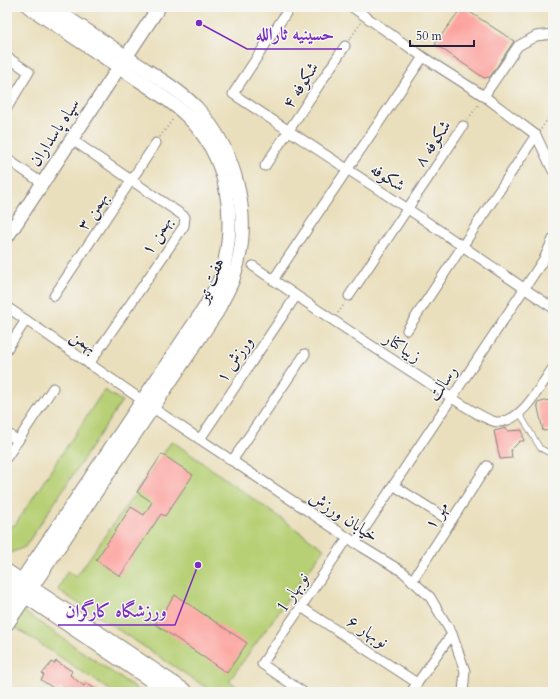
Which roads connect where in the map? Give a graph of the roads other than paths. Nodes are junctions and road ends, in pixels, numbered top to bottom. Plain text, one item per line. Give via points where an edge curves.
1 (29, 7) edge
2 (51, 7) edge
3 (159, 7) edge
4 (290, 7) edge
5 (352, 7) edge
6 (553, 34) edge
7 (345, 46) road end
8 (7, 57) edge
9 (423, 57) junction
10 (123, 62) junction
11 (484, 96) junction
12 (7, 108) edge
13 (463, 126) road end
14 (289, 131) junction
15 (536, 136) junction
16 (71, 139) junction
17 (156, 143) road end
18 (7, 159) edge
19 (265, 166) dead end
20 (347, 170) junction
21 (553, 171) edge
22 (131, 180) junction
23 (42, 183) junction
24 (408, 209) junction
25 (7, 236) edge
26 (553, 239) edge
27 (462, 248) junction
28 (253, 266) dead end
29 (273, 280) junction
30 (524, 289) junction
31 (54, 296) dead end
32 (296, 296) junction
33 (349, 296) road end
34 (7, 307) edge
35 (553, 308) edge
36 (26, 320) junction
37 (407, 330) road end
38 (7, 349) edge
39 (305, 354) dead end
40 (89, 364) junction
41 (553, 368) edge
42 (53, 388) dead end
43 (452, 397) junction
44 (148, 404) junction
45 (520, 414) junction
46 (7, 433) edge
47 (200, 439) junction
48 (18, 441) junction
49 (553, 452) edge
50 (7, 457) edge
51 (232, 461) junction
52 (486, 466) dead end
53 (393, 485) junction
54 (450, 522) junction
55 (351, 540) junction
56 (7, 570) edge
57 (412, 580) junction
58 (20, 587) edge
59 (7, 602) edge
60 (301, 607) junction
61 (7, 624) edge
62 (452, 634) junction
63 (417, 683) junction
64 (168, 692) edge
65 (187, 692) edge
66 (303, 692) edge
67 (411, 692) edge
68 (463, 692) edge

1 - 10 main road, هفت تیر
2 - 10 main road, هفت تیر
3 - 10 main road, سپاه پاسداران
4 - 14 street, شکوفه via 233,94
5 - 9 street
6 - 11 street via 536,36 518,46
7 - 14 street, شکوفه ۴
8 - 12 street via 29,72
9 - 11 street
9 - 20 street
10 - 16 main road, سپاه پاسداران
10 - 44 main road, هفت تیر via 180,110 208,143 222,174 229,207 229,241 221,275 206,306
10 - 44 main road, هفت تیر via 167,84 195,107 218,136 234,170 242,206 242,243 233,279 217,312
11 - 15 street
13 - 24 street, شکوفه ۸
14 - 19 street, شکوفه ۴
14 - 20 street, شکوفه
15 - 21 street
15 - 27 street
16 - 22 street, بهمن ۱
16 - 23 main road, سپاه پاسداران
17 - 22 street, بهمن ۳
18 - 23 street
20 - 24 street, شکوفه
20 - 29 street
22 - 31 street, بهمن ۳
22 - 40 street, بهمن ۱ via 185,217 184,226
23 - 25 main road, سپاه پاسداران
24 - 27 street, شکوفه
24 - 33 street, شکوفه ۸
26 - 30 street, رسالت via 544,259
27 - 30 street, شکوفه
27 - 37 street
28 - 29 street, زیباکنار
29 - 32 street, زیباکنار
30 - 35 street, شکوفه
30 - 43 street, رسالت
32 - 43 street, زیباکنار
32 - 47 street, ورزش ۱
34 - 36 street, بهمن
36 - 38 street
36 - 40 street, بهمن
39 - 51 street
40 - 44 street, بهمن
41 - 45 street
42 - 48 street
43 - 45 street, زیباکنار via 479,415 497,422 506,421
43 - 53 street, رسالت
44 - 47 street, خیابان ورزش
44 - 58 main road, هفت تیر
45 - 49 lane via 540,448 551,454
46 - 48 street
47 - 51 street, خیابان ورزش
48 - 50 street
51 - 55 street, خیابان ورزش
52 - 54 street, مهر ۱
53 - 54 street
53 - 55 street, رسالت
54 - 57 street, مهر ۱
55 - 57 street, خیابان ورزش
55 - 60 street, نوبهار 1
56 - 58 main road
57 - 62 street, خیابان ورزش via 430,597
58 - 59 main road
58 - 61 main road
58 - 64 main road
58 - 65 main road
60 - 63 street, نوبهار ۶
60 - 66 street, نوبهار 1 via 262,664
62 - 63 street
62 - 68 street, خیابان ورزش via 465,671
63 - 67 street

